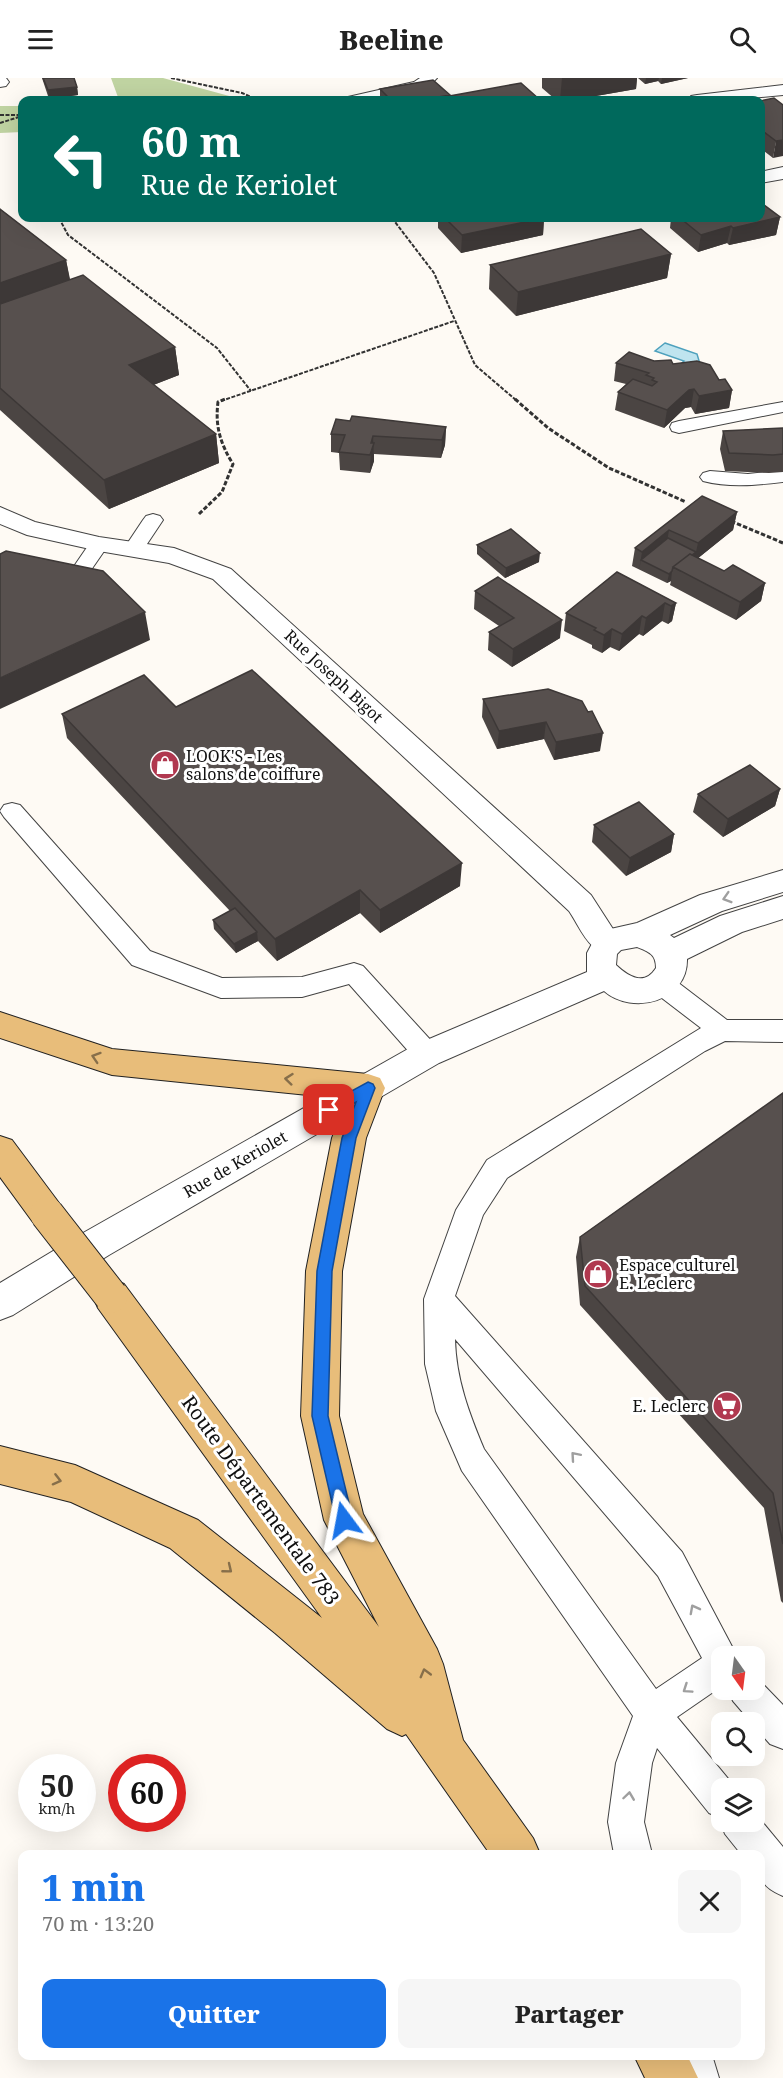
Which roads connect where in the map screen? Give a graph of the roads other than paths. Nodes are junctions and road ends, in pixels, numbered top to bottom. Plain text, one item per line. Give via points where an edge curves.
1 (430, 78) edge
2 (783, 90) edge
3 (371, 96) edge
4 (724, 96) edge
5 (783, 173) edge
6 (765, 177) edge
7 (783, 407) edge
8 (679, 427) dead end
9 (783, 476) edge
10 (710, 477) dead end
11 (0, 514) edge
12 (153, 520) dead end
13 (99, 544) junction
14 (133, 550) junction
15 (75, 579) edge
16 (12, 812) dead end
17 (783, 881) edge
18 (783, 908) edge
19 (640, 935) junction
20 (607, 943) junction
21 (670, 954) junction
22 (606, 977) junction
23 (663, 985) junction
24 (0, 1025) edge
25 (722, 1030) junction
26 (783, 1031) edge
27 (427, 1054) junction
28 (368, 1088) junction
29 (0, 1150) edge
30 (439, 1299) junction
31 (0, 1302) edge
32 (0, 1465) edge
33 (713, 1646) edge
34 (711, 1671) edge
35 (755, 1700) edge
36 (652, 1713) junction
37 (783, 1731) edge
38 (444, 1750) junction
39 (711, 1786) edge
40 (747, 1832) edge
41 (514, 1850) edge
42 (632, 1850) edge
43 (761, 1850) edge
44 (765, 1855) edge
45 (783, 1877) edge
46 (661, 2060) edge
47 (694, 2060) edge
48 (674, 2078) edge
49 (699, 2078) edge

1 - 3 lane via 419,85
2 - 4 street
5 - 6 street
7 - 8 lane
9 - 10 lane via 748,480
11 - 13 street, Rue Joseph Bigot via 27,528
12 - 14 lane
13 - 14 street, Rue Joseph Bigot
13 - 15 lane
14 - 20 street, Rue Joseph Bigot via 174,556 222,574 580,903
16 - 27 lane via 141,958 221,988 302,987 354,973
17 -> 19 street via 711,903
18 - 21 street via 731,924
19 - 20 street via 622,936
19 - 21 street via 658,942
20 - 22 street via 599,959
21 - 23 street via 673,970
22 - 23 street via 627,990
22 - 27 street, Rue de Keriolet
23 - 25 lane
28 -> 24 main road via 112,1062
25 - 26 lane
25 - 30 lane via 497,1169 470,1210
27 - 28 street, Rue de Keriolet
28 - 31 street, Rue de Keriolet
38 -> 28 main road via 422,1664 344,1520 320,1416 324,1271 349,1138
29 - 38 main road, Route Départementale 783, bridge
33 -> 30 lane via 670,1564
30 - 36 lane via 440,1364 452,1411 473,1460
32 -> 38 main road via 75,1484 184,1534 290,1618
34 -> 36 lane
35 - 37 lane
36 - 39 lane
42 -> 36 lane via 626,1822 632,1775
38 - 41 main road, Route Départementale 783
40 - 43 lane
44 - 45 lane
46 - 48 main road
47 - 49 lane

